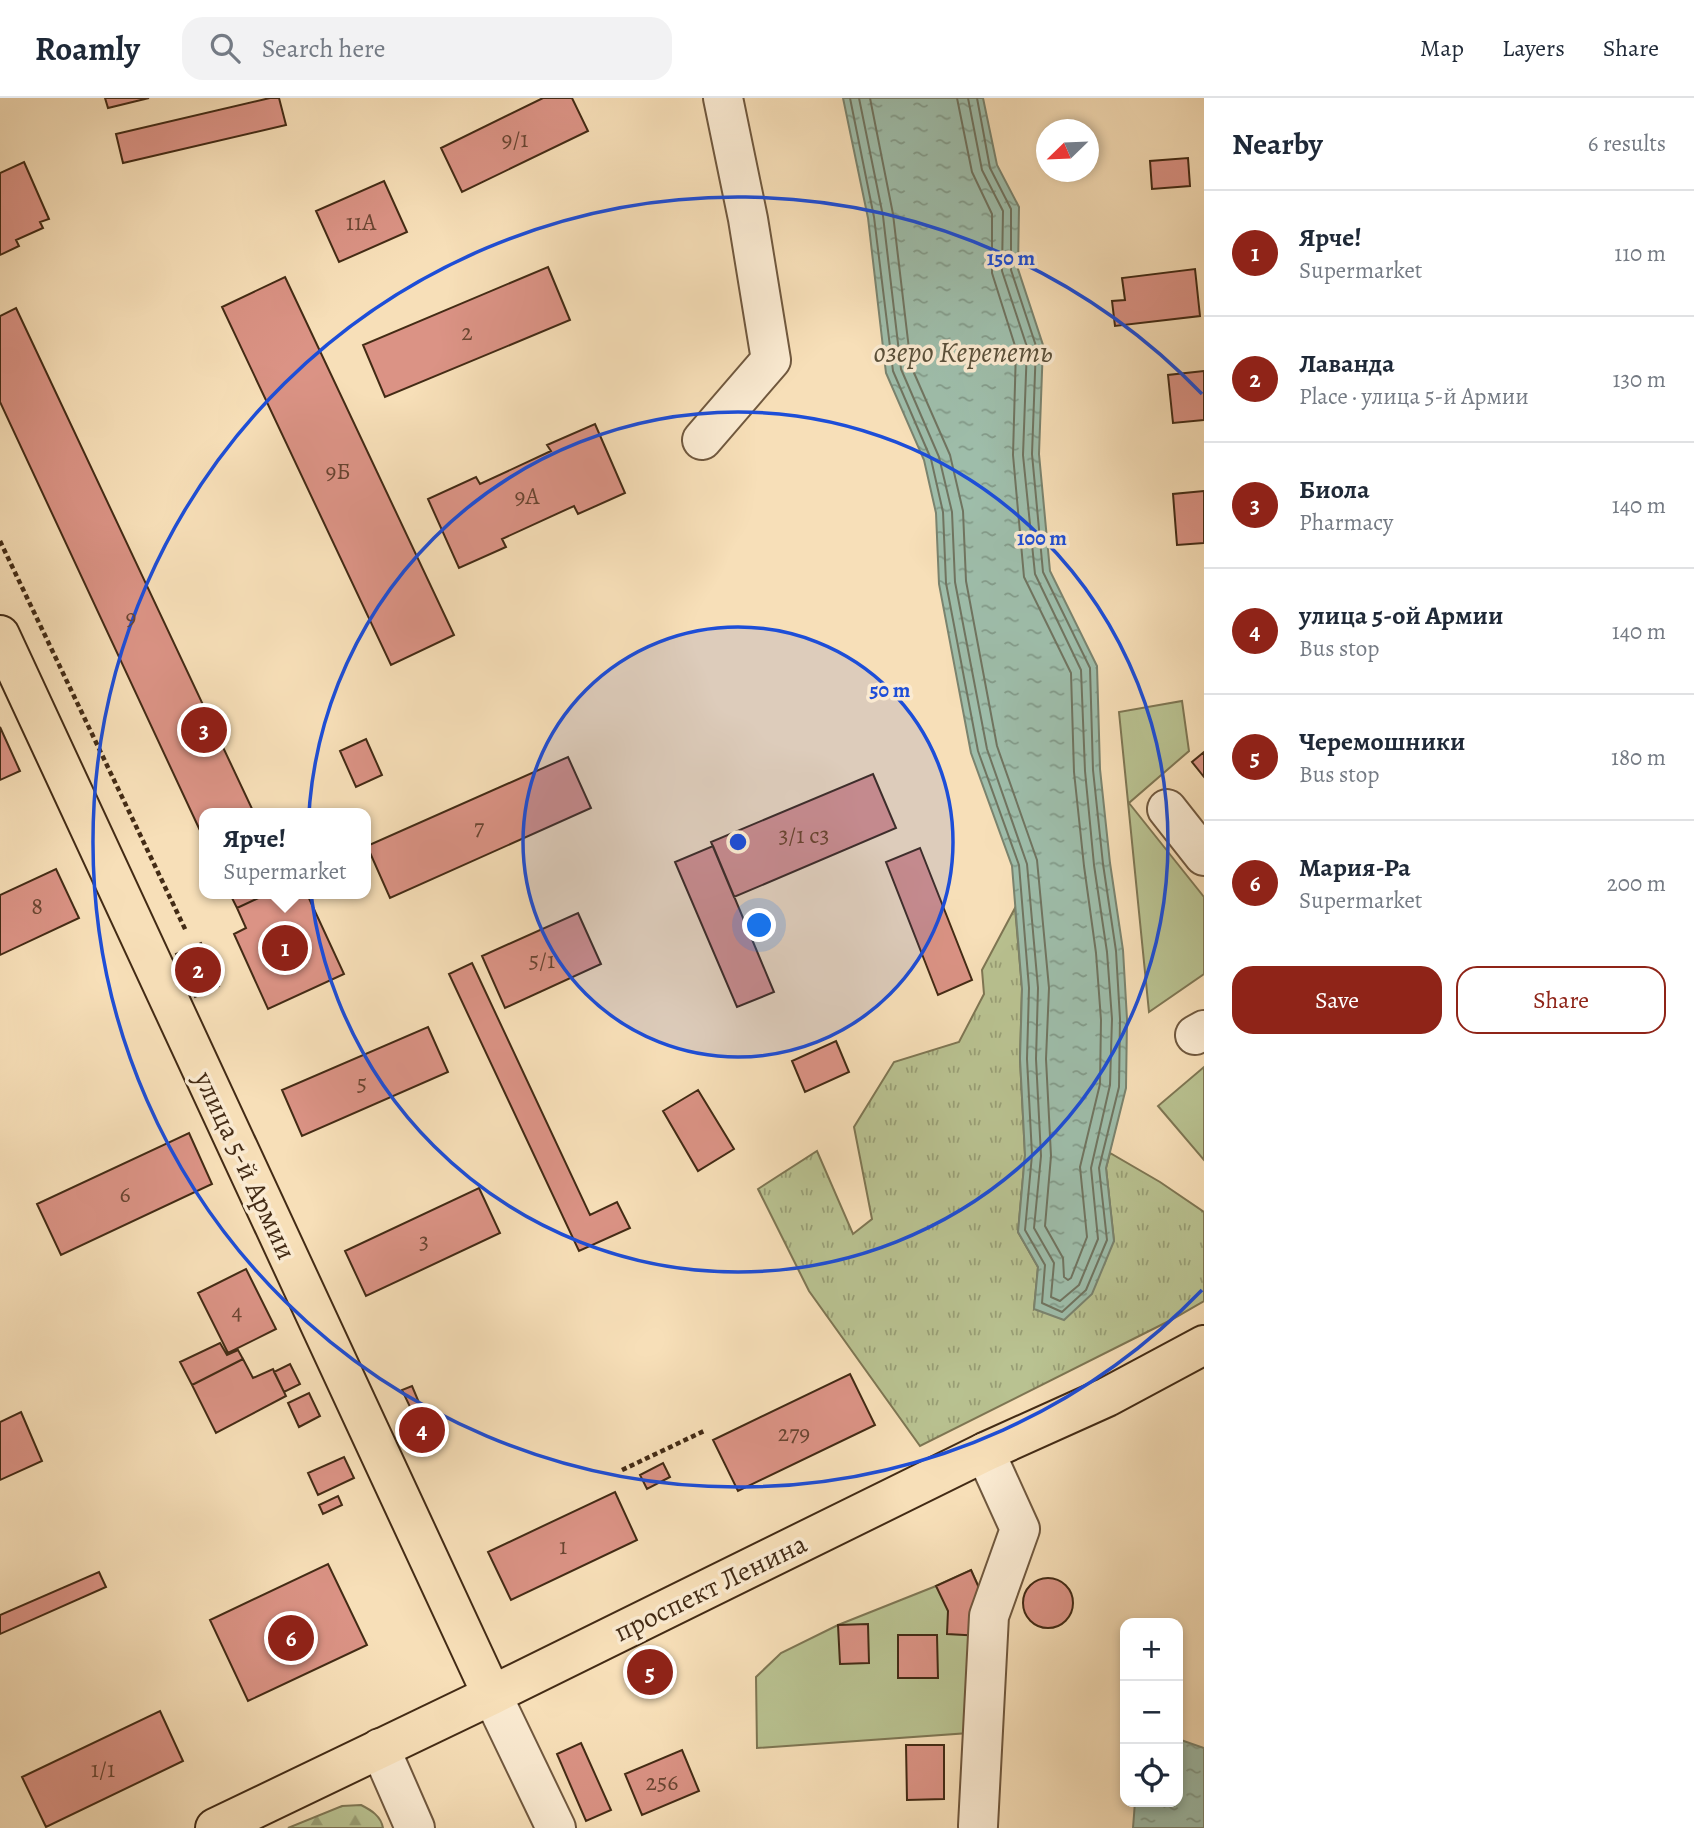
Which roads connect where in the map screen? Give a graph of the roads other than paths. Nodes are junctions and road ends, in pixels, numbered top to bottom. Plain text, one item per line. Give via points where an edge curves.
1 (723, 98) edge
2 (702, 440) dead end
3 (0, 635) edge
4 (1167, 808) dead end
5 (1204, 856) edge
6 (1204, 1345) edge
7 (985, 1452) junction
8 (492, 1695) junction
9 (380, 1748) junction
10 (224, 1826) edge
11 (978, 1826) dead end
12 (415, 1828) edge
13 (556, 1828) edge

1 - 2 street via 771,360
3 - 8 main road, улица 5-й Армии
4 - 5 street
6 - 7 main road, проспект Ленина
7 - 8 main road, проспект Ленина
7 - 11 street via 1020,1529 989,1616
8 - 9 main road, проспект Ленина
8 - 13 street
9 - 10 main road, проспект Ленина
9 - 12 street

